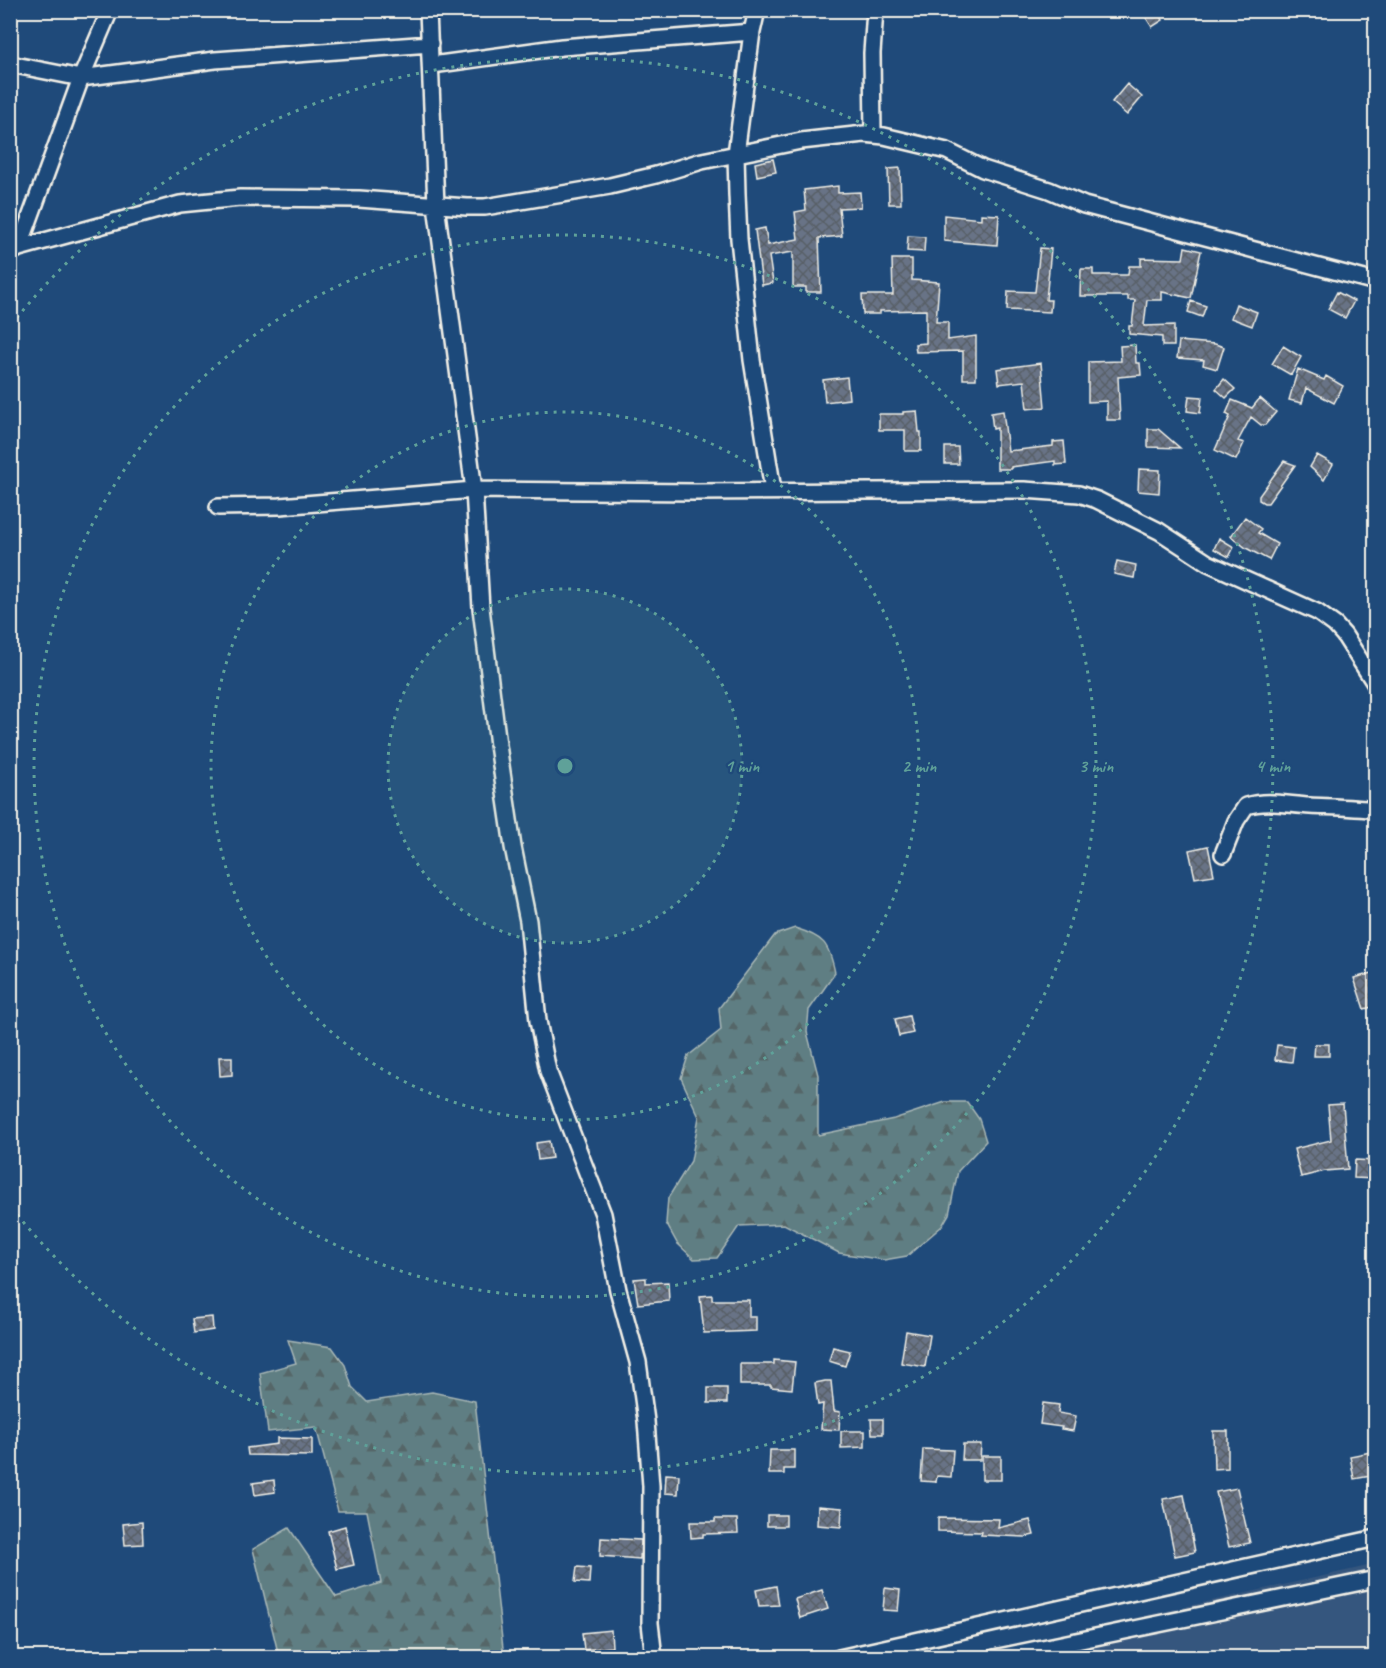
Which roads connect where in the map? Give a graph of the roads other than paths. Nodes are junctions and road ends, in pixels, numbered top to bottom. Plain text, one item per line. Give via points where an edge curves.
1 (110, 10) edge
2 (428, 10) edge
3 (757, 10) edge
4 (875, 10) edge
5 (752, 32) junction
6 (430, 44) junction
7 (10, 64) edge
8 (432, 65) junction
9 (81, 78) junction
10 (873, 135) junction
11 (736, 154) junction
12 (436, 205) junction
13 (15, 251) edge
14 (1376, 282) edge
15 (474, 490) junction
16 (772, 490) junction
17 (218, 507) dead end
18 (1376, 685) edge
19 (1376, 810) edge
20 (1223, 854) dead end
21 (1376, 1538) edge
22 (1376, 1578) edge
23 (654, 1658) edge
24 (839, 1658) edge
25 (994, 1658) edge

1 - 9 street
2 - 6 street
3 - 5 street
4 - 10 street
5 - 8 street via 562,47
5 - 11 street
6 - 8 street
6 - 9 street via 215,60
7 - 9 street
8 - 12 street
9 - 13 street
10 - 11 street via 801,141
10 - 14 street via 947,151 983,169 1084,205
11 - 12 street via 610,186 485,207
11 - 16 street via 744,288
12 - 13 street via 240,198 180,204
12 - 15 street
15 - 16 street
15 - 17 street via 280,506
15 - 23 street via 481,608 513,847 528,921 538,1021 549,1071 603,1214 638,1362 651,1486 650,1623
16 - 18 street via 1024,490 1088,496 1149,525 1208,563 1327,618 1344,635
19 - 20 street via 1259,801 1246,806
21 - 24 street
22 - 25 street

